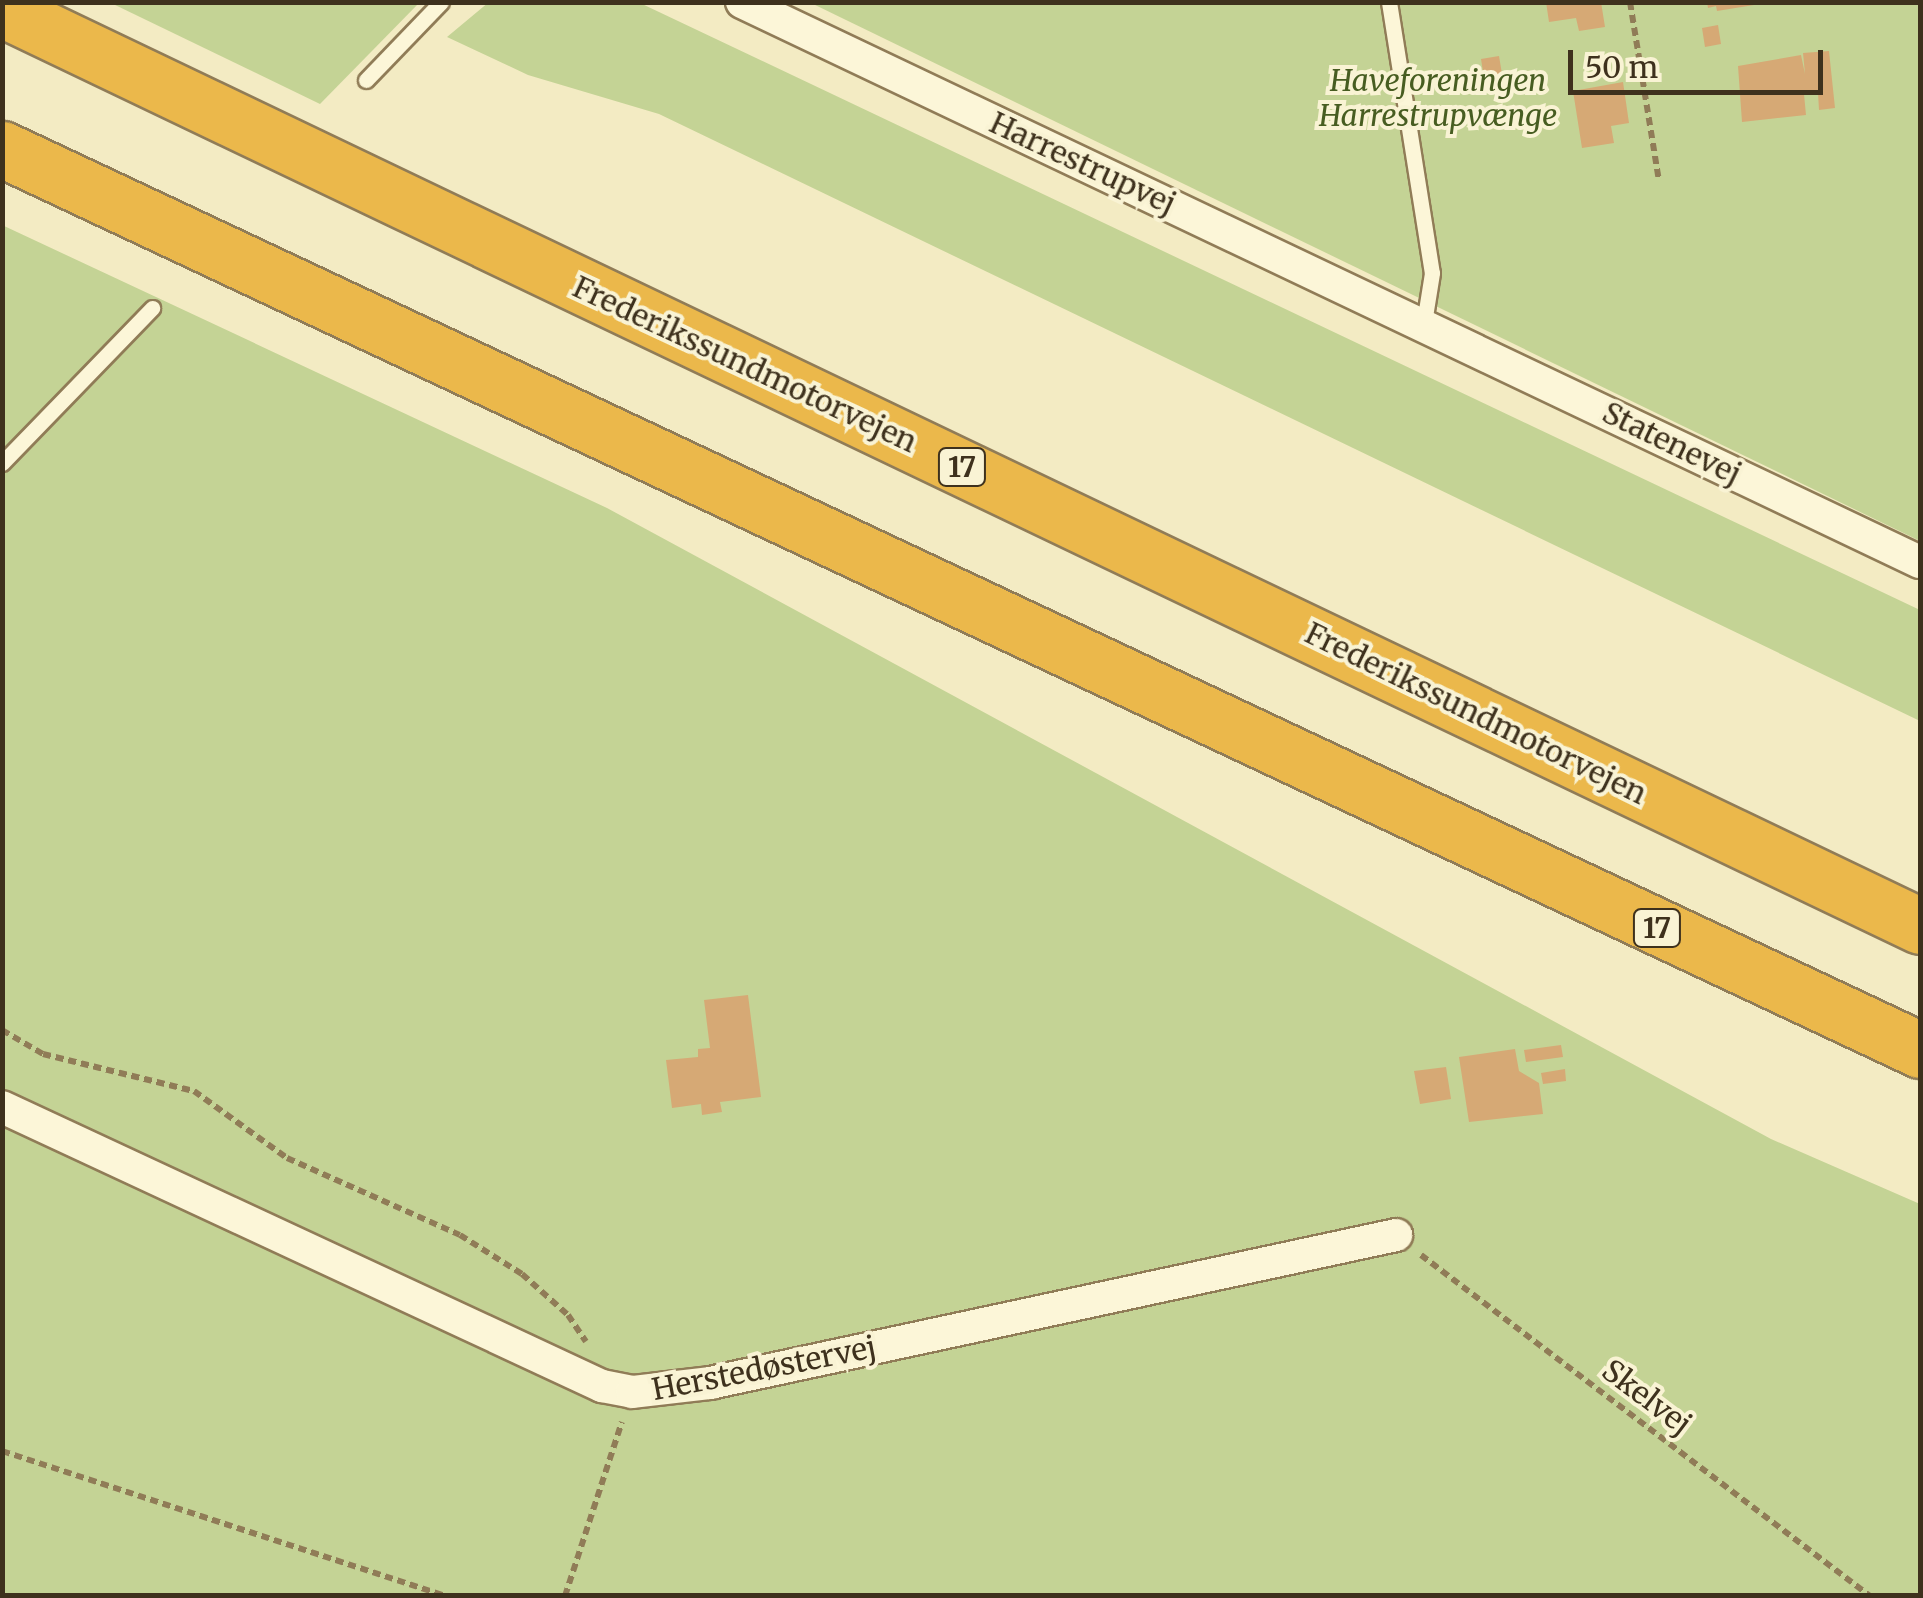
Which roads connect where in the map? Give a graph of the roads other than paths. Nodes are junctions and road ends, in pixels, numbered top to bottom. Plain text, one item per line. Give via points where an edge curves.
1 (441, 2) edge
2 (742, 2) edge
3 (1390, 2) edge
4 (2, 9) edge
5 (366, 80) dead end
6 (2, 149) edge
7 (152, 308) dead end
8 (1424, 323) junction
9 (2, 463) edge
10 (1920, 562) edge
11 (1920, 926) edge
12 (1920, 1050) edge
13 (2, 1107) edge
14 (1396, 1235) road end

1 - 5 lane
2 - 8 street, Harrestrupvej
3 - 8 lane via 1432,273
4 - 11 highway, Frederikssundmotorvejen / 17
6 - 12 highway, 17
7 - 9 lane
8 - 10 street, Statenevej
13 - 14 street, Herstedøstervej via 617,1389 710,1383

